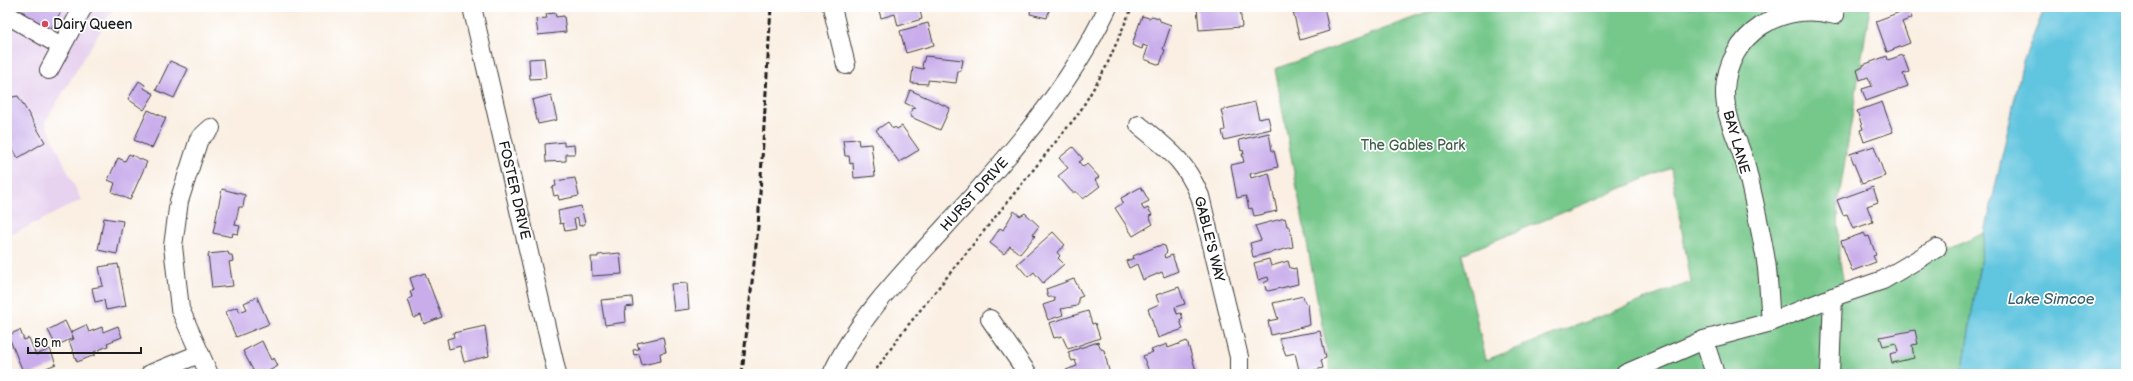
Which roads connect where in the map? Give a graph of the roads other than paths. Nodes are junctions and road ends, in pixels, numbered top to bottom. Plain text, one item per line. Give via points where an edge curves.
1 (83, 7) edge
2 (472, 7) edge
3 (832, 7) edge
4 (1108, 7) edge
5 (7, 12) edge
6 (1835, 15) dead end
7 (61, 46) junction
8 (846, 65) dead end
9 (49, 70) dead end
10 (1139, 125) dead end
11 (211, 128) dead end
12 (1937, 248) dead end
13 (1832, 297) junction
14 (990, 319) dead end
15 (1771, 322) junction
16 (1704, 340) junction
17 (199, 354) junction
18 (150, 374) edge
19 (209, 374) edge
20 (557, 374) edge
21 (832, 374) edge
22 (1028, 374) edge
23 (1239, 374) edge
24 (1625, 374) edge
25 (1715, 374) edge
26 (1830, 374) edge

1 - 7 street
2 - 20 street, FOSTER DRIVE
3 - 8 street
4 - 21 street, HURST DRIVE via 1075,66 1047,107 876,307 855,335
5 - 7 street via 11,17
6 - 15 street, BAY LANE via 1801,10 1766,22 1750,34 1739,47 1726,79 1728,113 1745,165 1766,261
7 - 9 street
10 - 23 street, GABLE'S WAY via 1178,158 1190,174 1200,196 1239,357
11 - 17 street via 199,139 179,201 173,246 180,309
12 - 13 street via 1882,280
13 - 15 street
13 - 26 street
14 - 22 street
15 - 16 street
16 - 24 street
16 - 25 street
17 - 18 street
17 - 19 street

